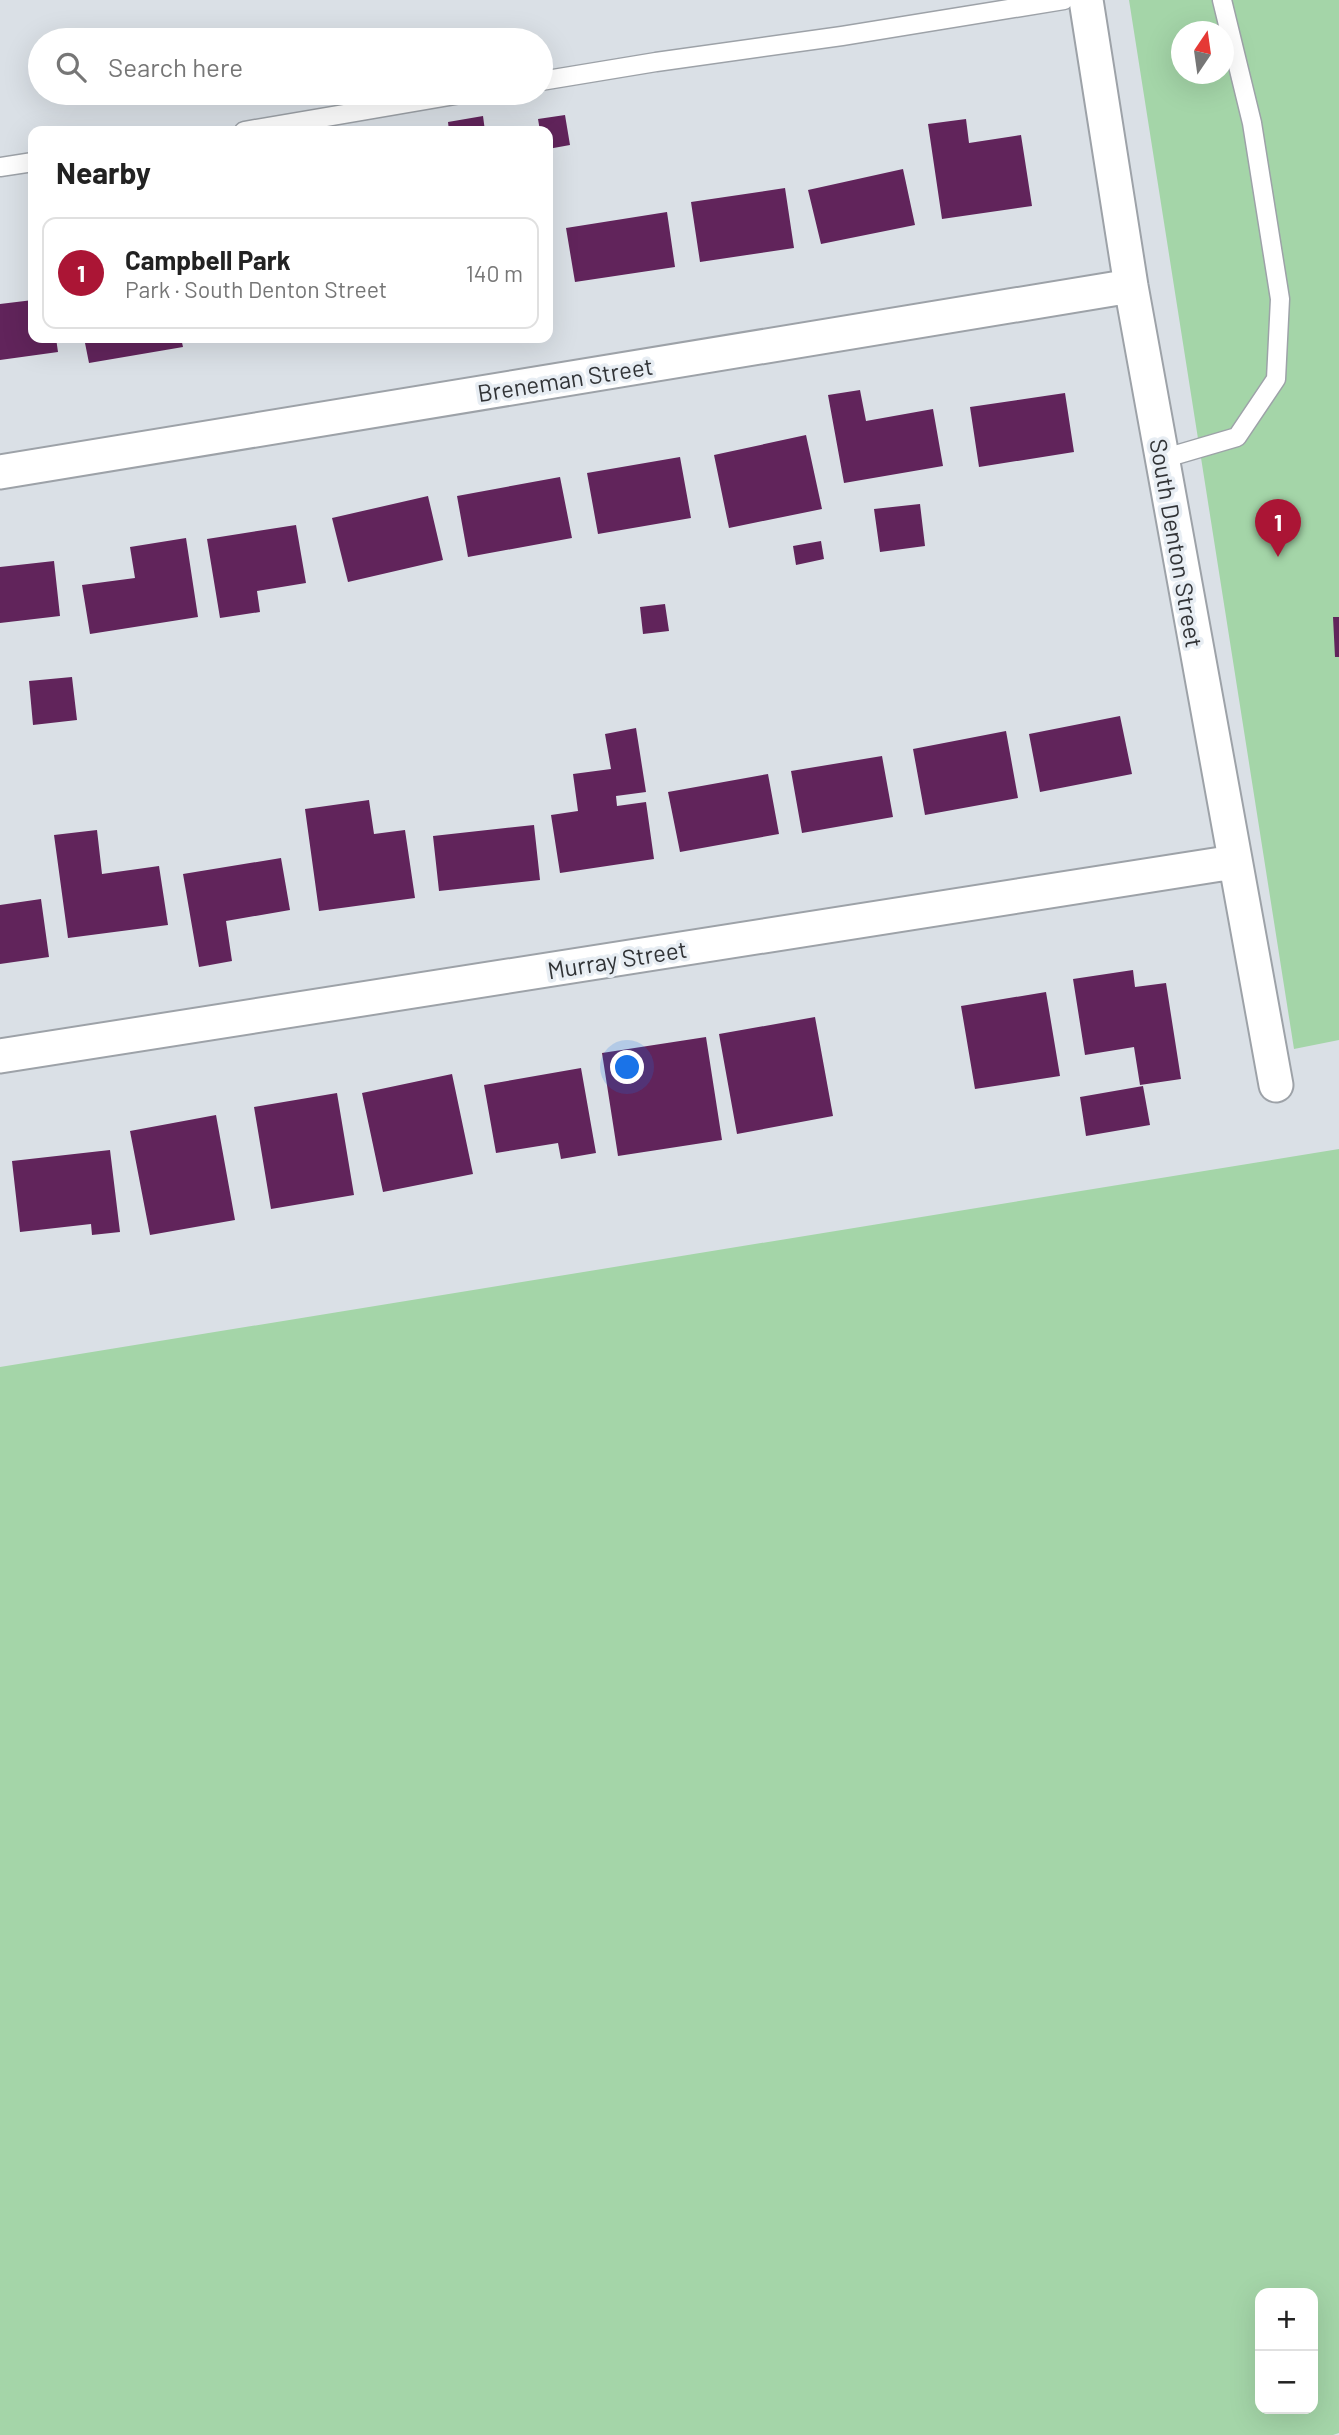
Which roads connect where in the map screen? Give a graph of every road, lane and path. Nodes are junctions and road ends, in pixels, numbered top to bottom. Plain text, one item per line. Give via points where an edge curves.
1 (1063, 0) edge
2 (1086, 0) edge
3 (1222, 0) edge
4 (553, 79) edge
5 (397, 105) edge
6 (273, 126) edge
7 (28, 163) edge
8 (0, 167) edge
9 (1131, 286) junction
10 (1162, 459) junction
11 (0, 472) edge
12 (1234, 862) junction
13 (0, 1056) edge
14 (1276, 1085) dead end

1 - 4 lane
2 - 9 street, South Denton Street
3 - 10 lane via 1252,123 1280,299 1276,379 1237,437
5 - 6 lane
7 - 8 lane
9 - 10 street, South Denton Street
9 - 11 street, Breneman Street
10 - 12 street, South Denton Street
12 - 13 street, Murray Street
12 - 14 street, South Denton Street

